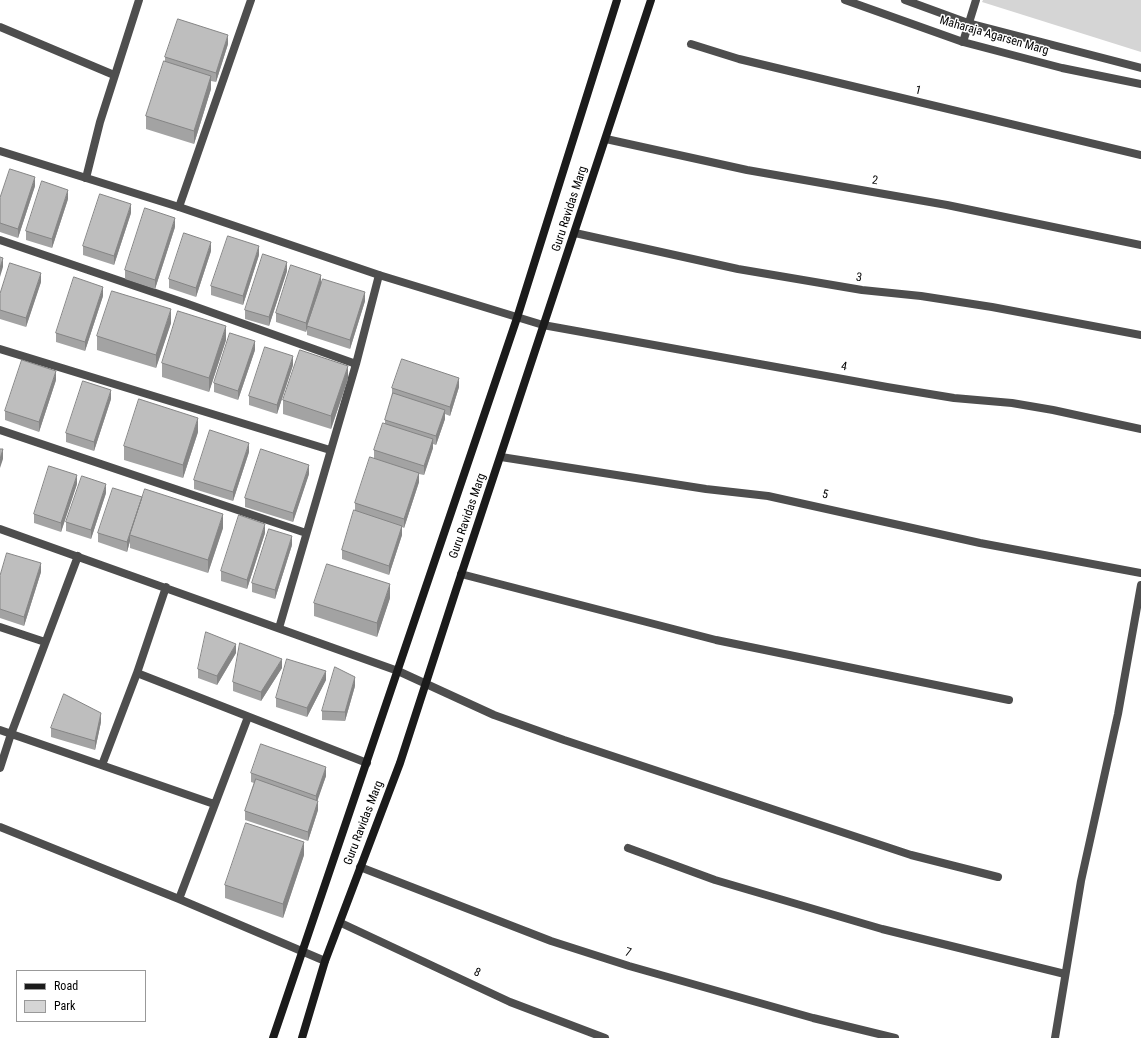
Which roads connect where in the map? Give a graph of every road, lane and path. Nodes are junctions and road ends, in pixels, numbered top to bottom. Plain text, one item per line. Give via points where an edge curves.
1 (139, 0) edge
2 (251, 0) edge
3 (617, 0) edge
4 (651, 0) edge
5 (845, 0) edge
6 (904, 0) edge
7 (976, 0) edge
8 (968, 23) junction
9 (0, 26) edge
10 (963, 42) junction
11 (691, 44) dead end
12 (1141, 68) edge
13 (114, 75) junction
14 (1141, 84) edge
15 (606, 139) junction
16 (0, 151) edge
17 (1141, 155) edge
18 (86, 178) junction
19 (179, 207) junction
20 (575, 233) junction
21 (0, 240) edge
22 (1141, 245) edge
23 (379, 275) junction
24 (517, 318) junction
25 (543, 325) junction
26 (1141, 335) edge
27 (0, 349) edge
28 (356, 364) junction
29 (1141, 429) edge
30 (0, 430) edge
31 (330, 450) junction
32 (501, 457) junction
33 (0, 529) edge
34 (306, 533) junction
35 (78, 556) junction
36 (1141, 573) edge
37 (461, 574) junction
38 (1141, 585) edge
39 (166, 587) junction
40 (0, 627) edge
41 (279, 628) junction
42 (45, 642) junction
43 (398, 671) junction
44 (137, 673) junction
45 (426, 685) junction
46 (1009, 700) dead end
47 (248, 717) junction
48 (0, 730) edge
49 (11, 734) junction
50 (366, 763) junction
51 (102, 765) junction
52 (0, 768) edge
53 (214, 804) junction
54 (0, 828) edge
55 (628, 848) dead end
56 (360, 867) junction
57 (998, 877) dead end
58 (179, 899) junction
59 (341, 923) junction
60 (302, 950) junction
61 (326, 961) junction
62 (1065, 974) junction
63 (273, 1038) edge
64 (302, 1038) edge
65 (605, 1038) edge
66 (895, 1038) edge
67 (1055, 1038) edge

1 - 13 street
2 - 19 street
3 - 24 main road, Guru Ravidas Marg
4 - 15 main road, Guru Ravidas Marg
5 - 10 street, Maharaja Agarsen Marg
6 - 8 street, Maharaja Agarsen Marg
7 - 8 street
8 - 10 street
8 - 12 street, Maharaja Agarsen Marg
9 - 13 street
10 - 14 street, Maharaja Agarsen Marg via 1062,68
11 - 17 street, 1 via 762,65
13 - 18 street
15 - 20 main road, Guru Ravidas Marg
15 - 22 street, 2 via 747,170 947,205
16 - 18 street, 4
18 - 19 street, 4
19 - 23 street, 4
20 - 25 main road, Guru Ravidas Marg
20 - 26 street, 3 via 738,269 862,290 992,307
21 - 28 street
23 - 24 street, 4
23 - 28 street
24 - 25 street, 4
24 - 43 main road, Guru Ravidas Marg
25 - 29 street, 4 via 954,398 1012,403 1053,410
25 - 32 main road, Guru Ravidas Marg
27 - 31 street
28 - 31 street
30 - 34 street
31 - 34 street
32 - 36 street, 5 via 706,489 768,496 980,543
32 - 37 main road, Guru Ravidas Marg
33 - 35 street
34 - 41 street
35 - 39 street
35 - 42 street
37 - 45 main road, Guru Ravidas Marg
37 - 46 street via 716,640
38 - 62 street via 1118,714 1081,881
39 - 41 street
39 - 44 street
40 - 42 street
41 - 43 street
42 - 49 street
43 - 45 street
43 - 50 main road, Guru Ravidas Marg
44 - 47 street
44 - 51 street
45 - 56 main road, Guru Ravidas Marg via 400,763
45 - 57 street via 494,715 669,776 911,855
47 - 50 street
47 - 53 street
48 - 49 street
49 - 51 street
49 - 52 street
50 - 60 main road, Guru Ravidas Marg
51 - 53 street
53 - 58 street
54 - 58 street
55 - 62 street via 715,880 882,929
56 - 59 main road, Guru Ravidas Marg
56 - 66 street, 7 via 551,941 629,966 813,1018
58 - 60 street
59 - 61 main road, Guru Ravidas Marg
59 - 65 street, 8 via 510,1002
60 - 61 street
60 - 63 main road, Guru Ravidas Marg
61 - 64 main road, Guru Ravidas Marg
62 - 67 street

